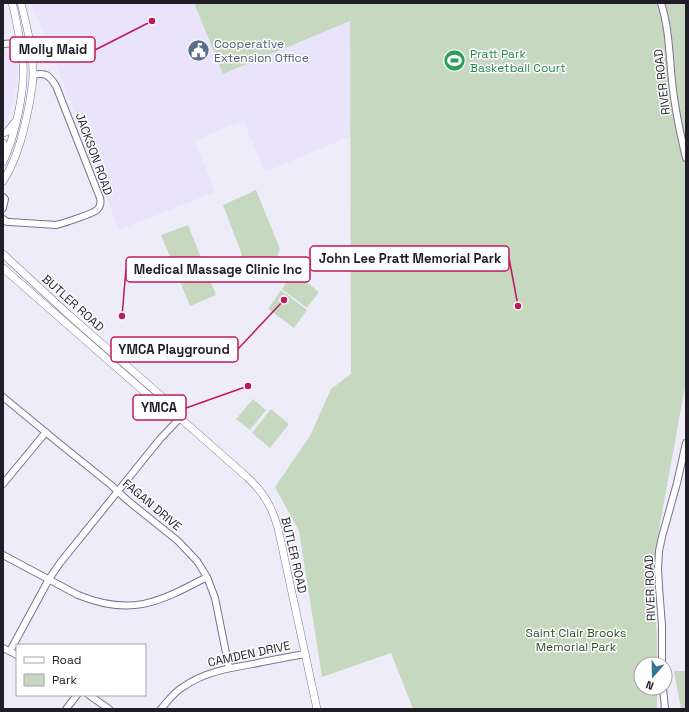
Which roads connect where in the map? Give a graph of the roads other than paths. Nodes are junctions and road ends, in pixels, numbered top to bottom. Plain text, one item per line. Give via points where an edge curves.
1 (12, 3) edge
2 (21, 3) edge
3 (661, 3) edge
4 (30, 42) junction
5 (20, 43) junction
6 (3, 44) edge
7 (33, 75) junction
8 (16, 119) junction
9 (3, 133) edge
10 (3, 143) edge
11 (686, 158) edge
12 (3, 161) edge
13 (3, 181) edge
14 (3, 197) edge
15 (3, 208) edge
16 (3, 219) edge
17 (3, 254) edge
18 (3, 268) edge
19 (3, 397) edge
20 (180, 418) junction
21 (46, 432) junction
22 (686, 443) edge
23 (3, 484) edge
24 (118, 491) junction
25 (3, 555) edge
26 (207, 577) junction
27 (49, 580) junction
28 (3, 648) edge
29 (10, 651) junction
30 (305, 654) junction
31 (16, 655) edge
32 (662, 656) edge
33 (229, 668) junction
34 (76, 696) edge
35 (90, 696) edge
36 (664, 696) edge
37 (66, 709) edge
38 (109, 709) edge
39 (161, 709) edge
40 (317, 709) edge
41 (665, 709) edge

1 - 5 main road
2 - 4 main road
3 - 11 street, RIVER ROAD via 668,35 674,98
4 - 5 street
4 - 7 main road
5 - 6 street
5 - 8 main road via 23,84
7 - 13 main road via 24,130
7 - 16 street, JACKSON ROAD via 49,76 56,86 100,198 100,205 95,211 63,224 7,222
8 - 9 main road
8 - 12 main road
10 - 12 main road
14 - 15 street
17 - 20 main road, BUTLER ROAD via 176,410
18 - 20 main road, BUTLER ROAD via 172,416
19 - 21 street, FAGAN DRIVE
20 - 24 street
20 - 30 main road, BUTLER ROAD via 265,496 278,528
21 - 23 street
21 - 24 street, FAGAN DRIVE
22 - 32 street, RIVER ROAD via 662,537 658,569
24 - 26 street, FAGAN DRIVE via 188,550
24 - 27 street
25 - 27 street
26 - 27 street via 177,593 154,602 133,606 102,604
26 - 33 street, FAGAN DRIVE via 215,598
27 - 29 street
28 - 29 street
29 - 31 street
30 - 33 street, CAMDEN DRIVE
30 - 40 main road, BUTLER ROAD
33 - 39 street, CAMDEN DRIVE via 215,671 183,686
34 - 37 street
35 - 38 street
36 - 41 street

